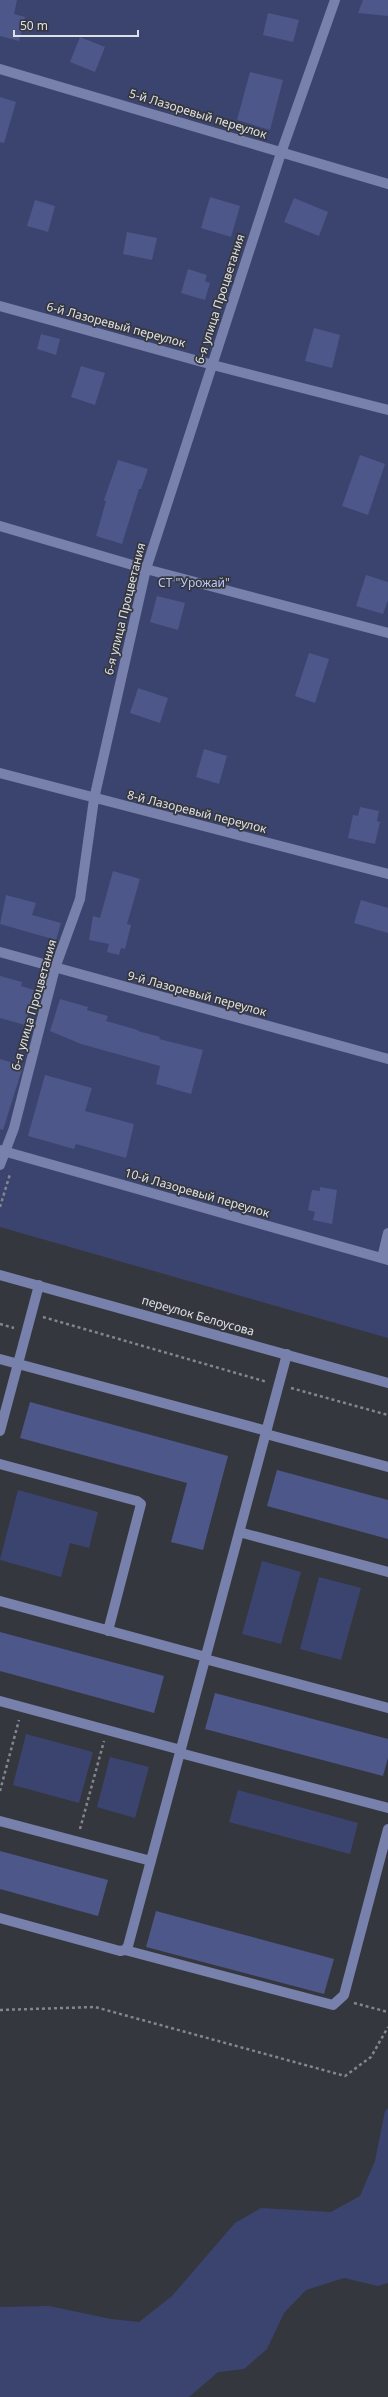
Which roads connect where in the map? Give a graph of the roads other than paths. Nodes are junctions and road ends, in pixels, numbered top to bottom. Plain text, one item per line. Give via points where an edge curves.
1 (335, 0) edge
2 (0, 69) edge
3 (281, 153) junction
4 (388, 184) edge
5 (0, 306) edge
6 (213, 365) junction
7 (388, 410) edge
8 (0, 526) edge
9 (146, 568) junction
10 (388, 633) edge
11 (0, 773) edge
12 (94, 798) junction
13 (388, 874) edge
14 (0, 952) edge
15 (55, 968) junction
16 (388, 1059) edge
17 (2, 1151) edge
18 (0, 1165) edge
19 (388, 1233) edge
20 (385, 1259) edge
21 (0, 1275) edge
22 (39, 1285) junction
23 (287, 1354) junction
24 (0, 1359) edge
25 (18, 1364) junction
26 (388, 1383) edge
27 (0, 1431) edge
28 (266, 1432) junction
29 (0, 1464) edge
30 (388, 1467) edge
31 (239, 1532) junction
32 (388, 1572) edge
33 (0, 1601) edge
34 (108, 1630) junction
35 (206, 1658) junction
36 (0, 1701) edge
37 (388, 1708) edge
38 (181, 1751) junction
39 (388, 1808) edge
40 (0, 1821) edge
41 (388, 1829) edge
42 (151, 1861) junction
43 (0, 1918) edge
44 (125, 1950) junction

1 - 3 street, 6-я улица Процветания
2 - 3 street, 5-й Лазоревый переулок
3 - 4 street, 5-й Лазоревый переулок
3 - 6 street, 6-я улица Процветания
5 - 6 street, 6-й Лазоревый переулок
6 - 7 street, 6-й Лазоревый переулок
6 - 9 street, 6-я улица Процветания
8 - 9 street
9 - 10 street
9 - 12 street, 6-я улица Процветания
11 - 12 street, 8-й Лазоревый переулок
12 - 13 street, 8-й Лазоревый переулок
12 - 15 street, 6-я улица Процветания via 80,899
14 - 15 street, 9-й Лазоревый переулок
15 - 16 street, 9-й Лазоревый переулок
15 - 17 street, 6-я улица Процветания via 14,1128
17 - 18 street, 6-я улица Процветания
17 - 20 street, 10-й Лазоревый переулок
19 - 20 street
21 - 22 street, переулок Белоусова
22 - 23 street, переулок Белоусова
22 - 25 street
23 - 26 street, переулок Белоусова
23 - 28 street
24 - 25 street
25 - 27 street
25 - 28 street
28 - 30 street
28 - 31 street
29 - 34 street via 141,1504
31 - 32 street
31 - 35 street
33 - 34 street
34 - 35 street
35 - 37 street
35 - 38 street
36 - 38 street
38 - 39 street
38 - 42 street
40 - 42 street
41 - 44 street via 344,1995 333,2006
42 - 44 street
43 - 44 street

